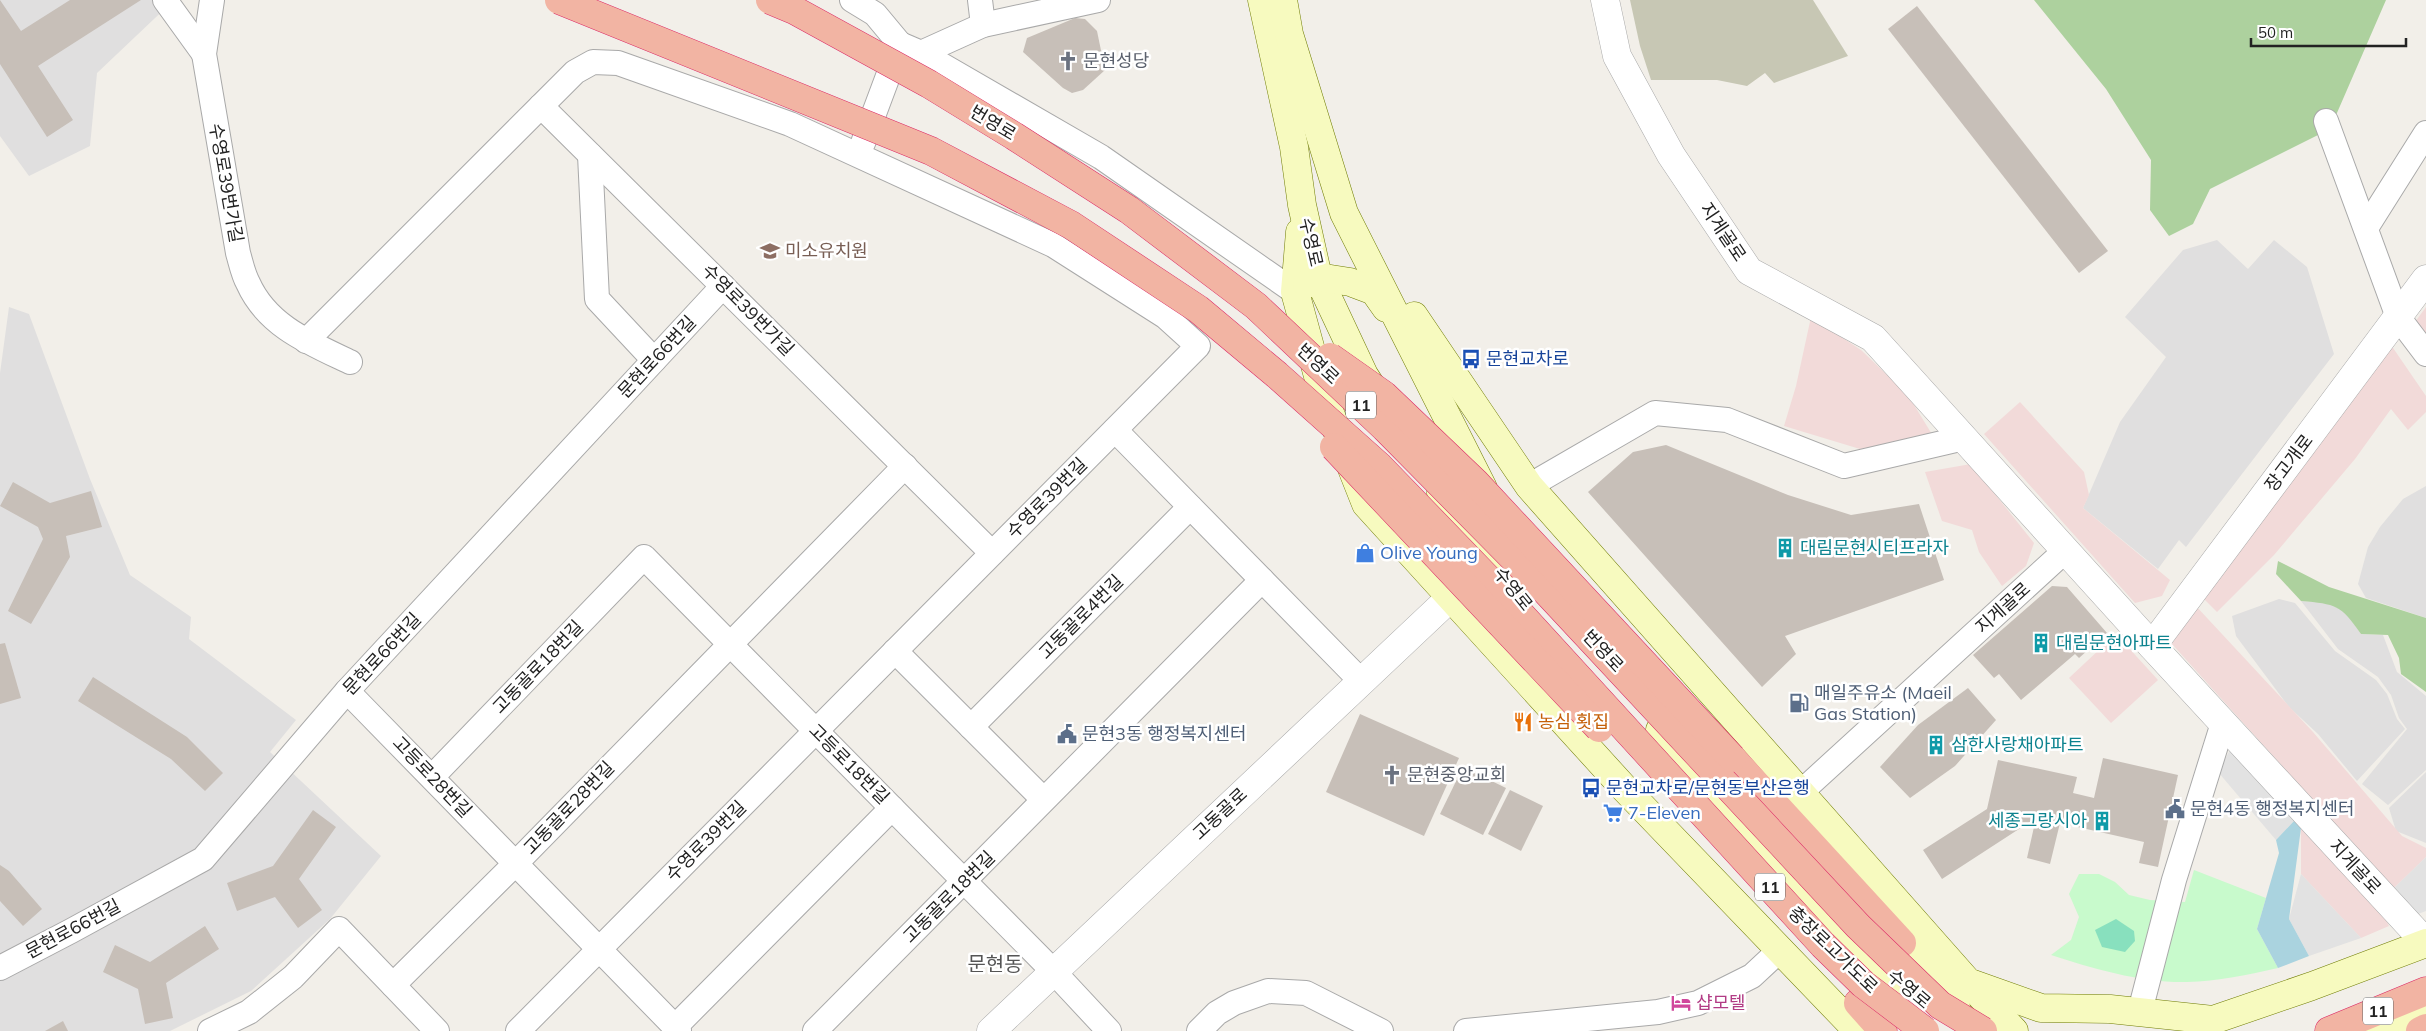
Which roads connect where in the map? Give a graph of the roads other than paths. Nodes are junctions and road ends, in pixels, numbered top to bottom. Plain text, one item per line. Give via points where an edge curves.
1 (165, 0) edge
2 (212, 0) edge
3 (559, 0) edge
4 (770, 0) edge
5 (852, 0) edge
6 (980, 0) edge
7 (1098, 0) edge
8 (1262, 0) edge
9 (1282, 0) edge
10 (1605, 0) edge
11 (874, 7) edge
12 (983, 25) junction
13 (910, 49) junction
14 (204, 54) junction
15 (541, 106) junction
16 (2326, 121) dead end
17 (2426, 133) edge
18 (590, 154) junction
19 (859, 155) junction
20 (1336, 189) junction
21 (1302, 205) junction
22 (2366, 228) junction
23 (1318, 277) junction
24 (2426, 279) edge
25 (724, 286) junction
26 (1295, 292) junction
27 (1256, 306) junction
28 (1198, 309) junction
29 (2398, 316) junction
30 (1404, 331) junction
31 (306, 341) junction
32 (2426, 354) edge
33 (654, 360) junction
34 (350, 362) dead end
35 (1115, 430) junction
36 (1964, 438) junction
37 (905, 466) junction
38 (1528, 486) junction
39 (1190, 507) junction
40 (2066, 550) junction
41 (992, 552) junction
42 (644, 557) joint
43 (1262, 580) junction
44 (1450, 598) junction
45 (730, 643) junction
46 (2152, 646) junction
47 (895, 651) junction
48 (1361, 681) junction
49 (347, 691) junction
50 (2223, 723) junction
51 (971, 727) junction
52 (816, 730) junction
53 (1626, 730) joint
54 (432, 777) junction
55 (1800, 793) junction
56 (1043, 799) junction
57 (892, 808) junction
58 (516, 863) junction
59 (965, 882) junction
60 (1858, 926) joint
61 (1902, 943) junction
62 (2426, 943) edge
63 (599, 949) junction
64 (1781, 950) junction
65 (0, 968) edge
66 (1054, 972) junction
67 (1968, 982) junction
68 (392, 985) junction
69 (2426, 991) edge
70 (2426, 1008) edge
71 (2140, 1011) junction
72 (2207, 1026) edge
73 (424, 1027) edge
74 (2426, 1028) edge
75 (677, 1029) edge
76 (210, 1031) edge
77 (518, 1031) edge
78 (816, 1031) edge
79 (991, 1031) edge
80 (1108, 1031) edge
81 (1199, 1031) edge
82 (1381, 1031) edge
83 (1466, 1031) edge
84 (1858, 1031) edge
85 (1884, 1031) edge
86 (1907, 1031) edge
87 (1925, 1031) edge
88 (1959, 1031) edge
89 (1976, 1031) edge
90 (1983, 1031) edge
91 (2014, 1031) edge
92 (2329, 1031) edge
93 (2370, 1031) edge
94 (2420, 1031) edge

1 - 14 street
2 - 14 street, 수영로39번가길
3 - 28 highway, 번영로 / 11, bridge via 931,151 1071,225
4 - 27 highway, 번영로 / 11, bridge via 929,84 1014,136 1129,210
5 - 11 street
6 - 12 street
7 - 12 street
8 - 21 main road, 수영로 via 1294,147
9 - 20 main road, 수영로 via 1289,34
10 - 36 street, 지게골로 via 1617,56 1672,155 1749,271 1873,338
11 - 13 street
12 - 13 street
13 - 19 street
13 - 26 street via 1101,157
14 - 31 street, 수영로39번가길 via 238,253 248,283 263,308 287,330
15 - 18 street, 수영로39번가길
15 - 19 street via 581,68 593,62 618,63 790,124
15 - 31 street
16 - 22 street
17 - 22 street
18 - 25 street, 수영로39번가길
18 - 33 street via 597,299
19 - 35 street, 수영로39번길 via 1053,245 1166,317 1198,346
20 - 30 main road, 수영로 via 1344,213
20 - 38 main road, 수영로 via 1431,343
21 - 23 main road, 수영로
21 - 26 main road
22 - 29 street
23 - 26 main road
23 - 30 main road via 1350,282 1374,291
23 - 86 main road, 수영로 via 1364,375 1468,535 1556,640 1853,963
24 - 29 street, 장고개로
25 - 33 street, 문현로66번길
25 - 37 street, 수영로39번가길
26 - 44 main road via 1324,398 1366,504
27 - 60 highway, 번영로 / 11, bridge via 1385,428 1542,587
27 - 61 highway, bridge via 1384,395 1475,482
28 - 53 highway, 번영로 / 11, bridge via 1379,466 1493,584
28 - 85 highway, bridge via 1305,417
29 - 32 street
29 - 46 street, 장고개로
30 - 88 main road, 수영로 via 1510,543 1604,662 1687,763 1835,927
31 - 34 street, 수영로39번가길
33 - 49 street, 문현로66번길
35 - 39 street
35 - 41 street, 수영로39번길
36 - 38 street via 1844,466 1727,420 1655,413
36 - 40 street, 지게골로
37 - 41 street, 수영로39번가길
37 - 45 street
38 - 55 main road, 수영로
39 - 43 street
39 - 51 street, 고동골로4번길
40 - 46 street, 지게골로
40 - 55 street, 지게골로
41 - 47 street, 수영로39번길
42 - 45 street, 고등로18번길
42 - 54 street, 고동골로18번길
43 - 48 street
43 - 56 street
44 - 48 street, 고동골로
44 - 64 main road via 1624,788
45 - 52 street, 고등로18번길
45 - 58 street, 고동골로28번길
46 - 50 street, 지게골로
47 - 51 street
47 - 52 street, 수영로39번길
48 - 66 street, 고동골로
49 - 54 street, 고등로28번길
49 - 65 street, 문현로66번길 via 203,859
50 - 62 street, 지게골로
50 - 71 street via 2174,880
51 - 56 street
52 - 57 street, 고등로18번길
52 - 63 street, 수영로39번길
53 - 87 highway, 충장로고가도로 / 11, bridge via 1823,945 1864,984
54 - 58 street, 고등로28번길
55 - 67 main road, 수영로
56 - 59 street, 고동골로18번길
57 - 59 street, 고등로18번길
57 - 75 street
58 - 63 street, 고등로28번길
58 - 68 street
59 - 66 street, 고등로18번길
59 - 78 street, 고동골로18번길
60 - 90 highway, 충장로고가도로 / 11, bridge via 1940,1005
61 - 67 main road
61 - 89 main road, 수영로
62 - 72 main road
63 - 75 street, 고등로28번길
63 - 77 street, 수영로39번길
64 - 83 street via 1752,976 1698,1003 1658,1012
64 - 84 main road
66 - 79 street, 고동골로
66 - 80 street, 고등로18번길
67 - 71 main road via 2040,1008
67 - 91 main road, 수영로
68 - 73 street
68 - 76 street via 339,930 293,977 249,1012
69 - 92 highway, 11
70 - 93 main road
71 - 72 main road
74 - 94 highway
81 - 82 street via 1234,1003 1268,991 1306,993

